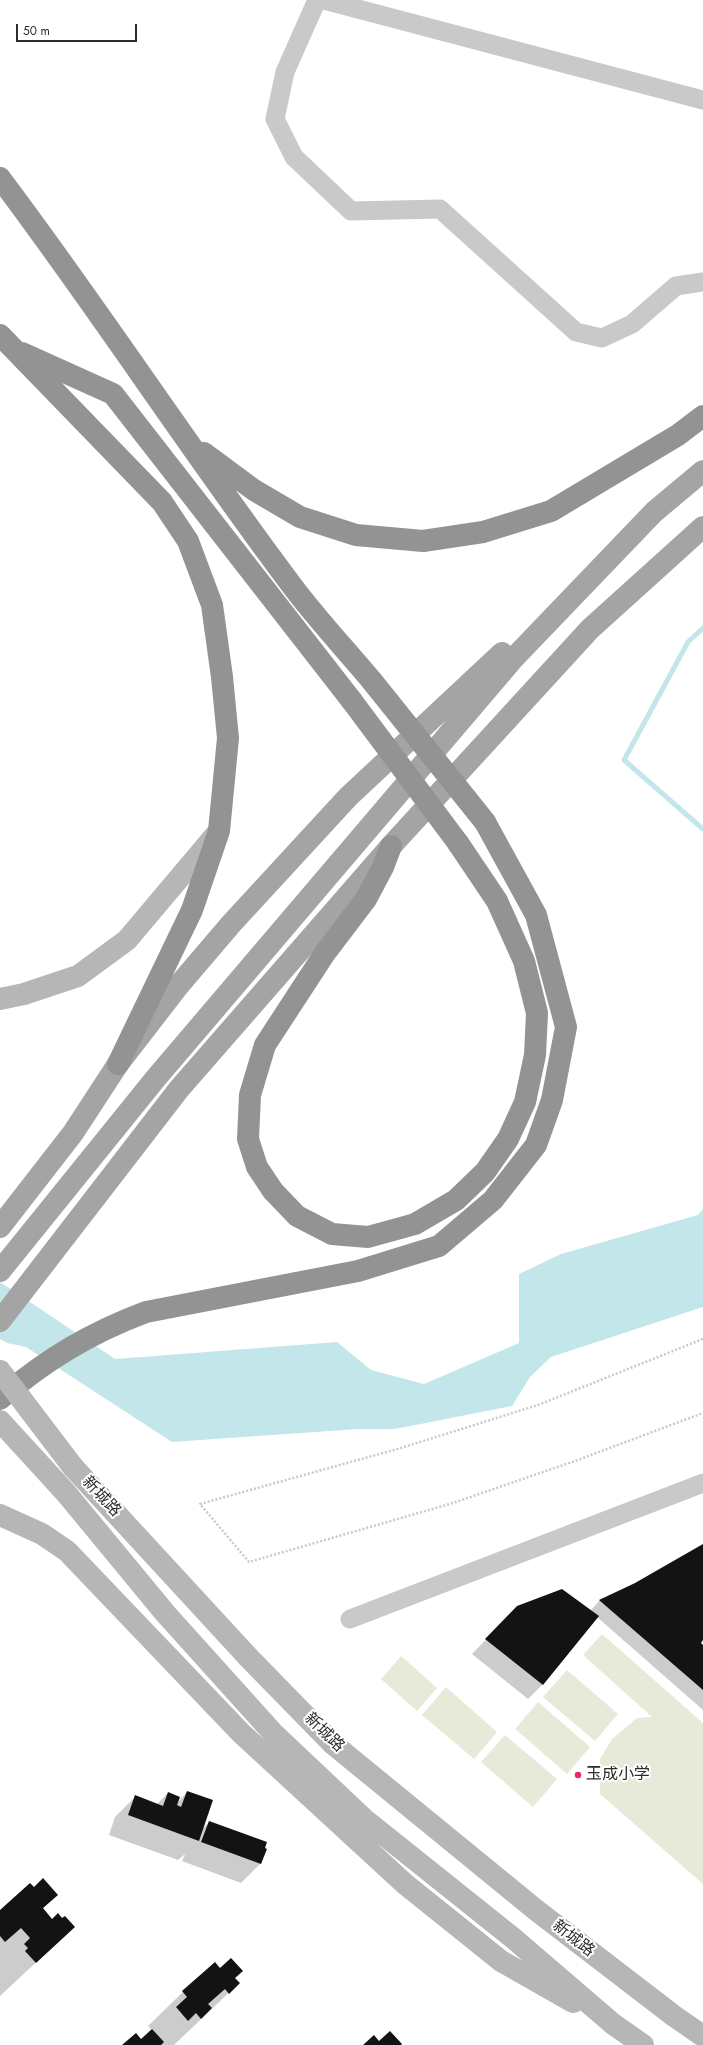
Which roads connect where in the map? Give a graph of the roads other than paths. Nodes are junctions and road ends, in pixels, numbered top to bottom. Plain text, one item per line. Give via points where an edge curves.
1 (317, 0) edge
2 (324, 0) edge
3 (703, 100) edge
4 (0, 178) edge
5 (703, 282) edge
6 (5, 341) edge
7 (703, 416) edge
8 (186, 439) junction
9 (703, 471) edge
10 (654, 512) junction
11 (703, 527) edge
12 (219, 831) junction
13 (391, 846) junction
14 (0, 999) edge
15 (118, 1064) junction
16 (0, 1227) edge
17 (0, 1271) edge
18 (0, 1321) edge
19 (0, 1371) edge
20 (1, 1398) edge
21 (0, 1421) edge
22 (703, 1483) edge
23 (0, 1515) edge
24 (350, 1619) dead end
25 (674, 2016) junction
26 (703, 2026) edge
27 (703, 2036) edge
28 (631, 2038) edge
29 (643, 2045) edge

1 - 5 street via 285,72 275,119 294,157 351,211 440,209 576,332 602,338 632,324 676,286
2 - 3 street
4 - 8 highway
6 - 12 highway via 162,502 188,541 212,605 222,677 228,738
6 - 13 highway, bridge via 113,394 352,701 458,843 497,901 524,961 537,1014 535,1055 525,1102 508,1139 485,1172 456,1200 415,1224 368,1237 332,1234 297,1216 273,1191 257,1167 248,1139 250,1096 265,1045 325,953 366,899
7 - 8 highway via 671,439 551,511 483,532 423,541 356,535 300,517 254,490
8 - 20 highway, bridge via 294,588 485,822 536,915 566,1027 552,1100 536,1145 493,1200 439,1246 358,1271 146,1312 68,1348
9 - 10 main road
10 - 15 main road via 348,797 231,924 179,985
10 - 17 main road via 512,660 161,1072
11 - 13 main road via 590,629
12 - 14 street via 127,940 78,976
12 - 15 highway via 192,910
13 - 18 main road via 179,1089
15 - 16 main road via 73,1133
19 - 25 street, 新城路, bridge via 74,1467 249,1658 333,1744 536,1910
21 - 28 street, 新城路 via 66,1493 165,1613 274,1734 364,1818 514,1938
22 - 24 street
23 - 28 street via 42,1534 66,1551 241,1733 405,1884 501,1961
25 - 26 street
25 - 27 street, 新城路
28 - 29 street, 新城路

